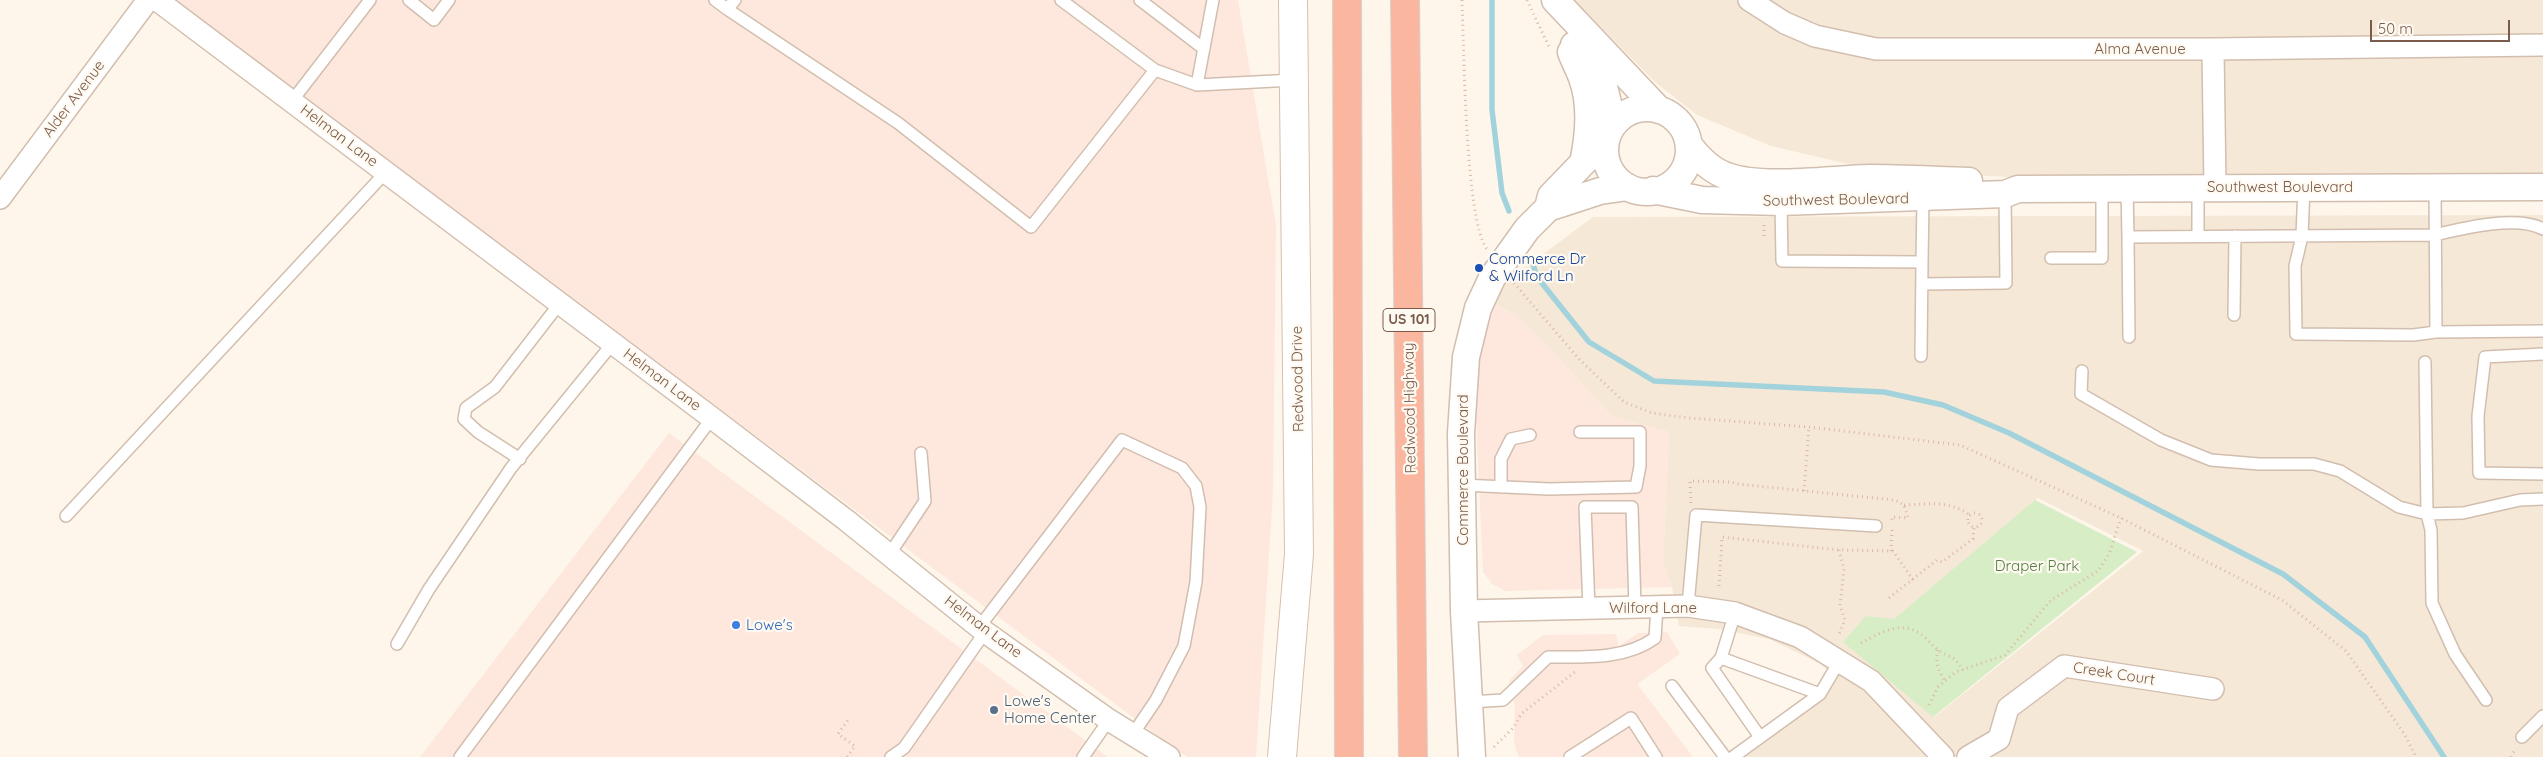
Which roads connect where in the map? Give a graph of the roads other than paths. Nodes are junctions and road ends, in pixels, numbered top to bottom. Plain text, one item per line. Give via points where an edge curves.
1 (148, 0) edge
2 (157, 0) edge
3 (370, 0) edge
4 (409, 0) edge
5 (449, 0) edge
6 (716, 0) edge
7 (1061, 0) edge
8 (1140, 0) edge
9 (1214, 0) edge
10 (1293, 0) edge
11 (1346, 0) edge
12 (1405, 0) edge
13 (1549, 0) edge
14 (1555, 0) edge
15 (1749, 0) edge
16 (731, 5) edge
17 (1568, 39) junction
18 (2543, 45) edge
19 (2213, 49) junction
20 (1204, 50) junction
21 (1155, 70) junction
22 (1296, 80) junction
23 (1197, 85) junction
24 (292, 101) junction
25 (1659, 110) junction
26 (1610, 131) junction
27 (1689, 145) junction
28 (1583, 163) junction
29 (386, 172) junction
30 (2102, 187) junction
31 (2127, 187) junction
32 (2206, 187) junction
33 (2304, 187) junction
34 (2435, 187) junction
35 (2543, 187) edge
36 (1641, 189) junction
37 (2011, 192) junction
38 (0, 198) edge
39 (1923, 199) junction
40 (1781, 202) junction
41 (1548, 208) junction
42 (2543, 229) edge
43 (2435, 235) junction
44 (2128, 236) junction
45 (2198, 236) junction
46 (2235, 236) junction
47 (2302, 236) junction
48 (2051, 258) dead end
49 (1922, 262) junction
50 (1922, 284) junction
51 (560, 303) junction
52 (2234, 314) dead end
53 (2543, 331) edge
54 (2436, 332) junction
55 (2129, 337) dead end
56 (613, 343) junction
57 (2543, 354) edge
58 (1921, 356) dead end
59 (2425, 362) dead end
60 (2082, 371) dead end
61 (712, 418) junction
62 (1580, 432) dead end
63 (1530, 435) dead end
64 (920, 453) dead end
65 (520, 458) junction
66 (2543, 474) edge
67 (1462, 486) junction
68 (1501, 487) junction
69 (2543, 499) edge
70 (2427, 514) junction
71 (66, 516) dead end
72 (1876, 526) dead end
73 (889, 554) junction
74 (1635, 606) junction
75 (1688, 606) junction
76 (1657, 607) junction
77 (1589, 608) junction
78 (1464, 611) junction
79 (1735, 613) junction
80 (1347, 622) junction
81 (982, 629) junction
82 (1412, 640) junction
83 (397, 644) dead end
84 (1721, 658) junction
85 (1840, 660) junction
86 (1672, 686) dead end
87 (2213, 689) dead end
88 (1820, 694) junction
89 (2486, 700) dead end
90 (1469, 702) junction
91 (2543, 716) edge
92 (1109, 720) junction
93 (1133, 734) junction
94 (1760, 737) junction
95 (2522, 737) dead end
96 (1483, 752) edge
97 (460, 757) edge
98 (891, 757) edge
99 (1082, 757) edge
100 (1169, 757) edge
101 (1282, 757) edge
102 (1336, 757) edge
103 (1349, 757) edge
104 (1413, 757) edge
105 (1423, 757) edge
106 (1570, 757) edge
107 (1656, 757) edge
108 (1726, 757) edge
109 (1733, 757) edge
110 (1943, 757) edge
111 (1968, 757) edge

1 - 38 street, Alder Avenue
2 - 24 street, Helman Lane
3 - 24 lane
4 - 5 lane via 434,20
6 - 16 lane
7 - 21 lane
8 - 20 lane
9 - 20 lane
10 - 22 main road, Redwood Drive
11 - 80 highway
12 - 82 highway, Redwood Highway / US 101
13 - 17 street via 1555,24
14 - 25 street
15 - 19 street, Alma Avenue via 1785,24 1815,36 1876,48
16 - 21 lane via 898,122 1032,227
17 - 26 street via 1602,79
17 - 28 street via 1582,78 1589,111
18 - 19 street, Alma Avenue
19 - 32 street
20 - 23 lane
21 - 23 lane
22 - 23 lane
22 - 101 main road, Redwood Drive via 1299,554
24 - 29 street, Helman Lane
25 - 26 street, Commerce Boulevard via 1638,108 1626,112
25 - 27 street via 1682,126
26 - 28 street, Commerce Boulevard
26 - 36 street via 1605,156 1612,176
27 - 36 street, Commerce Boulevard via 1686,167 1680,177 1666,188
27 - 37 street, Southwest Boulevard via 1709,166 1725,176 1742,180 1872,178 2006,182
28 - 41 street, Commerce Boulevard via 1551,196
29 - 51 street, Helman Lane
29 - 71 lane
30 - 31 street, Southwest Boulevard
30 - 37 street, Southwest Boulevard
30 - 48 lane via 2102,258
31 - 32 street, Southwest Boulevard
31 - 44 lane
32 - 33 street, Southwest Boulevard
32 - 45 lane
33 - 34 street, Southwest Boulevard
33 - 47 lane
34 - 35 street, Southwest Boulevard
34 - 43 lane
36 - 40 street, Southwest Boulevard via 1702,200
36 - 41 street, Commerce Boulevard via 1600,191
37 - 39 street, Southwest Boulevard
37 - 50 lane via 2006,283
39 - 40 street, Southwest Boulevard
39 - 49 lane
40 - 49 lane via 1782,261
41 - 67 street, Commerce Boulevard via 1492,278 1470,332 1461,433
42 - 43 lane via 2531,223 2471,227
43 - 47 lane
43 - 54 lane
44 - 45 lane
44 - 55 lane
45 - 46 lane
46 - 47 lane
46 - 52 lane
47 - 54 lane via 2295,266 2296,334 2413,335
49 - 50 lane
50 - 58 lane
51 - 56 street, Helman Lane
51 - 65 lane via 500,382 466,408 464,419 478,432
53 - 54 lane
56 - 61 street, Helman Lane
56 - 65 lane
57 - 66 lane via 2485,357 2478,416 2480,473
59 - 70 lane
60 - 70 lane via 2081,394 2161,440 2212,460 2314,464 2340,471 2400,507
61 - 73 street, Helman Lane
61 - 97 lane
62 - 68 lane via 1640,432 1636,487
63 - 68 lane via 1512,439 1501,460
64 - 73 lane via 925,501
65 - 83 lane via 429,589
67 - 68 lane
67 - 78 street, Commerce Boulevard
69 - 70 lane via 2520,500 2463,513
70 - 89 lane via 2431,530 2432,603 2455,654
72 - 75 lane via 1696,515
73 - 81 street, Helman Lane
74 - 76 street, Wilford Lane
74 - 77 street, Wilford Lane
74 - 77 lane via 1632,506 1585,506
75 - 76 street, Wilford Lane
75 - 79 street, Wilford Lane
76 - 90 lane via 1655,638 1642,647 1594,657 1548,657 1503,700
77 - 78 street, Wilford Lane
78 - 90 street, Commerce Boulevard
79 - 84 lane
79 - 85 street, Wilford Lane via 1800,637
80 - 102 highway
80 - 103 highway
81 - 92 street, Helman Lane
81 - 93 lane via 1122,440 1182,468 1196,486 1200,507 1196,582 1184,646 1156,700
81 - 98 lane via 904,748
82 - 104 highway, Redwood Highway / US 101
82 - 105 highway
84 - 88 lane
84 - 94 lane via 1712,668
85 - 88 lane
85 - 110 street, Wilford Lane via 1872,681
86 - 108 lane
87 - 111 street, Creek Court via 2064,666 2008,708 2000,739
88 - 94 lane
90 - 96 street, Commerce Boulevard
91 - 95 lane
92 - 93 street, Helman Lane
92 - 99 lane
93 - 100 street, Helman Lane
94 - 109 lane
106 - 107 lane via 1631,718

